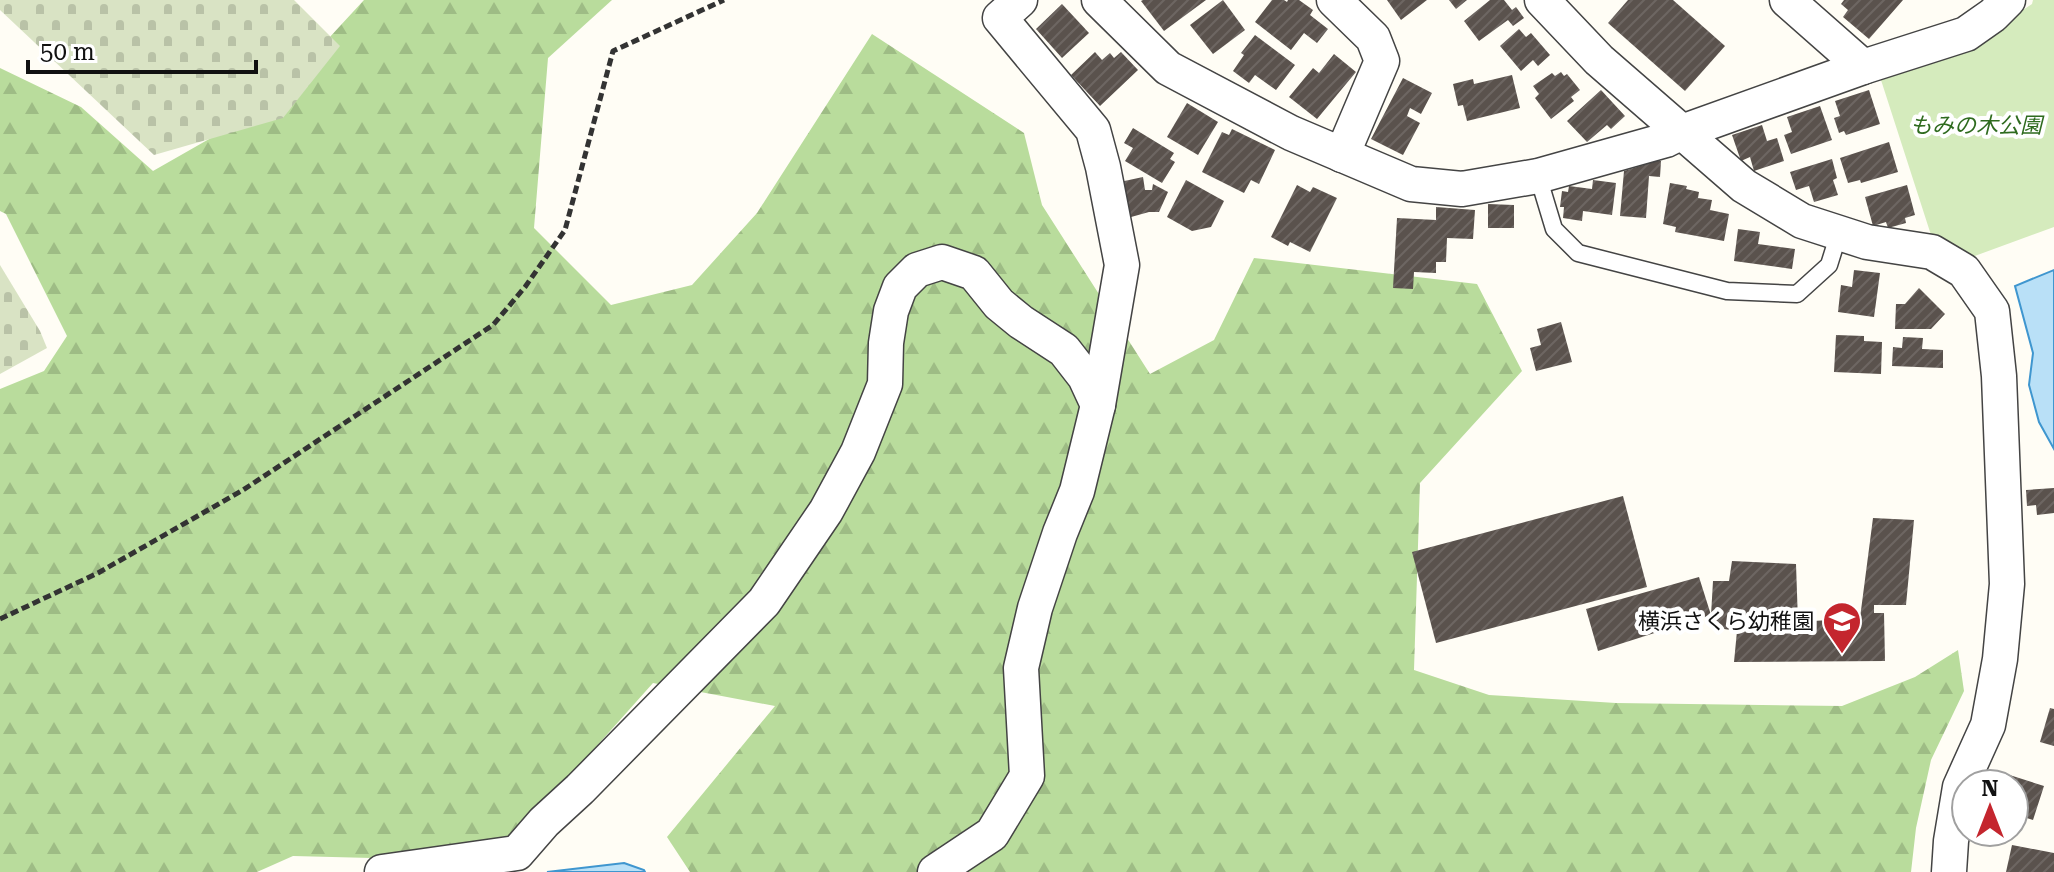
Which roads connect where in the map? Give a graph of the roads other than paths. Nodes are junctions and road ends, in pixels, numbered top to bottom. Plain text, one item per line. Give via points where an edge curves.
1 (1020, 0) edge
2 (1099, 0) edge
3 (1334, 0) edge
4 (1542, 0) edge
5 (1787, 0) edge
6 (2008, 0) edge
7 (1863, 67) junction
8 (1682, 132) junction
9 (1342, 155) junction
10 (1538, 176) junction
11 (1839, 233) junction
12 (1098, 405) junction
13 (382, 872) edge
14 (935, 872) edge
15 (1949, 872) edge

1 - 12 street via 1000,18 1093,130 1122,265
2 - 9 street via 1168,68
3 - 9 street via 1373,38 1382,61
4 - 8 street via 1599,60
5 - 7 street
6 - 7 street via 1966,34
7 - 8 street
8 - 10 street
8 - 11 street via 1744,186 1802,221
9 - 10 street via 1411,184 1462,189
10 - 11 lane via 1554,229 1578,253 1727,291 1797,294 1829,265
11 - 15 street via 1932,252 1964,271 1992,311 2007,584 1988,725 1960,787
12 - 13 street via 1064,350 999,304 974,273 942,262 917,270 900,287 891,311 885,384 858,452 826,511 764,602 517,853
12 - 14 street via 1077,491 1035,608 1021,668 1027,776 992,834

